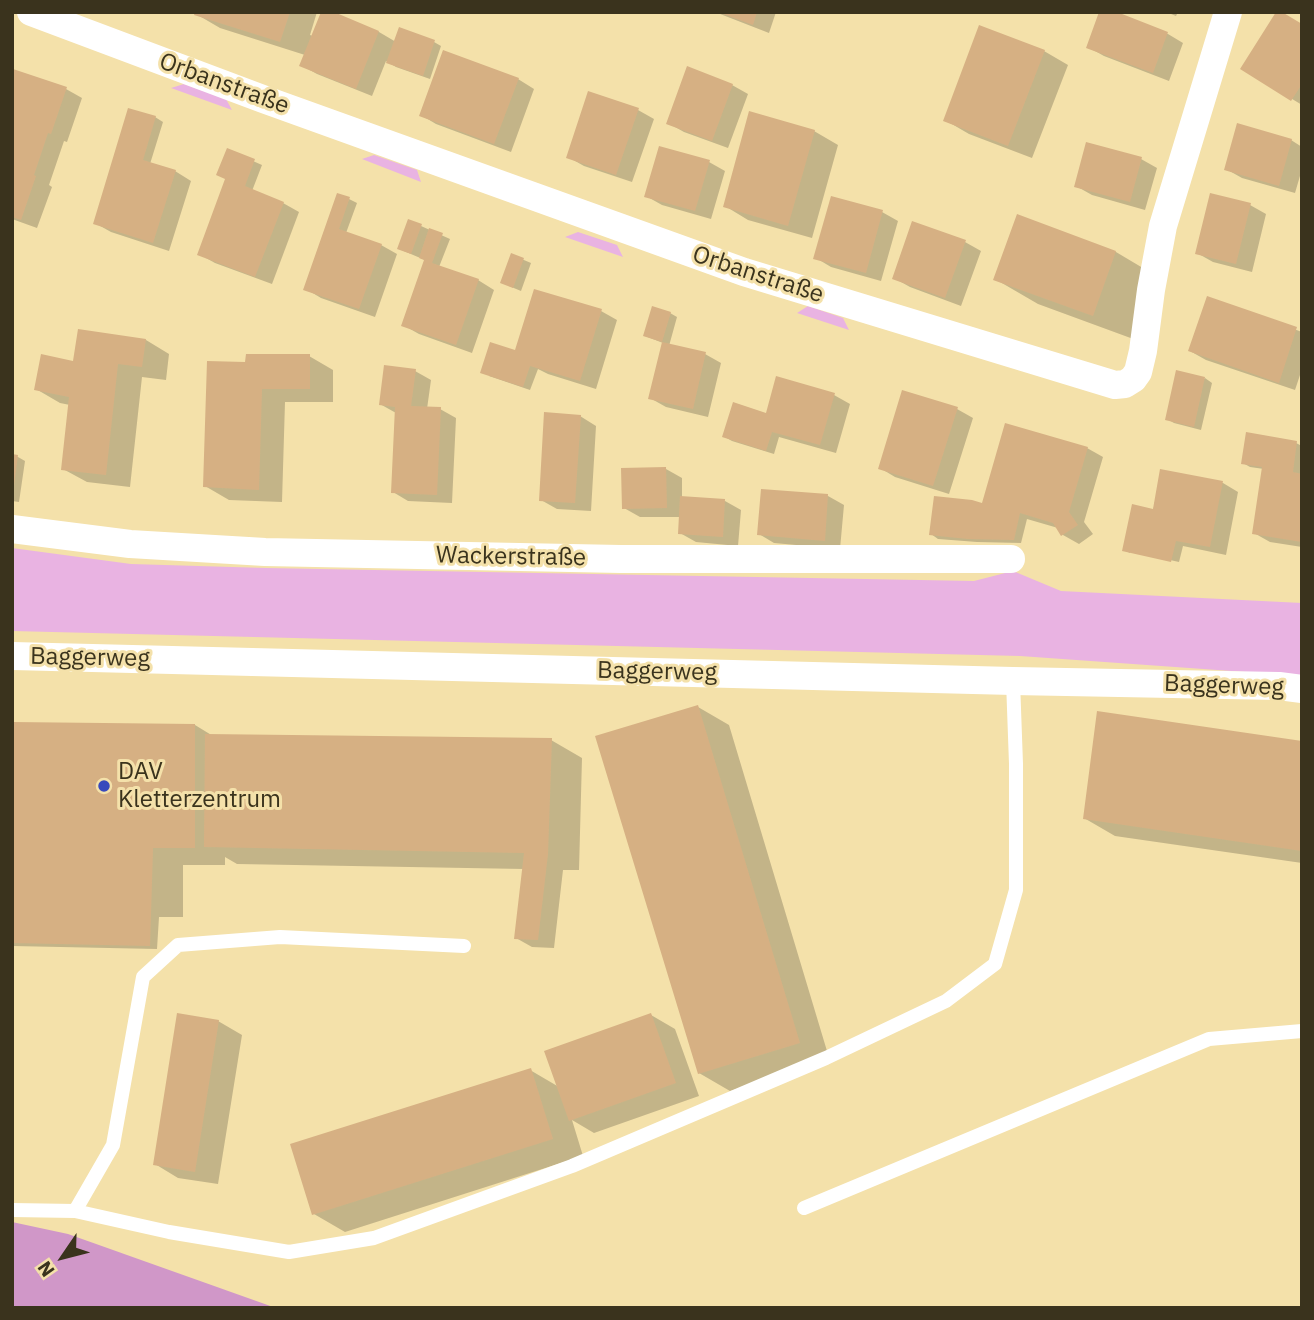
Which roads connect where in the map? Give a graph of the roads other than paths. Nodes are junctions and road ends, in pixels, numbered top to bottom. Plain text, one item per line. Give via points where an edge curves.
1 (31, 12) edge
2 (1228, 12) edge
3 (12, 528) edge
4 (1011, 559) dead end
5 (12, 656) edge
6 (1013, 681) junction
7 (1302, 689) edge
8 (464, 946) dead end
9 (1302, 1031) edge
10 (804, 1208) dead end
11 (12, 1210) edge
12 (75, 1211) junction

1 - 2 street, Orbanstraße via 744,272 1115,385 1125,384 1138,373 1163,226
3 - 4 street, Wackerstraße via 130,544 265,552 621,559
5 - 6 street, Baggerweg
6 - 7 street, Baggerweg
6 - 12 lane via 1016,890 995,964 946,1000 826,1058 572,1166 373,1238 289,1252
8 - 12 lane via 280,937 178,945 143,977 113,1145
9 - 10 lane via 1209,1039
11 - 12 lane

